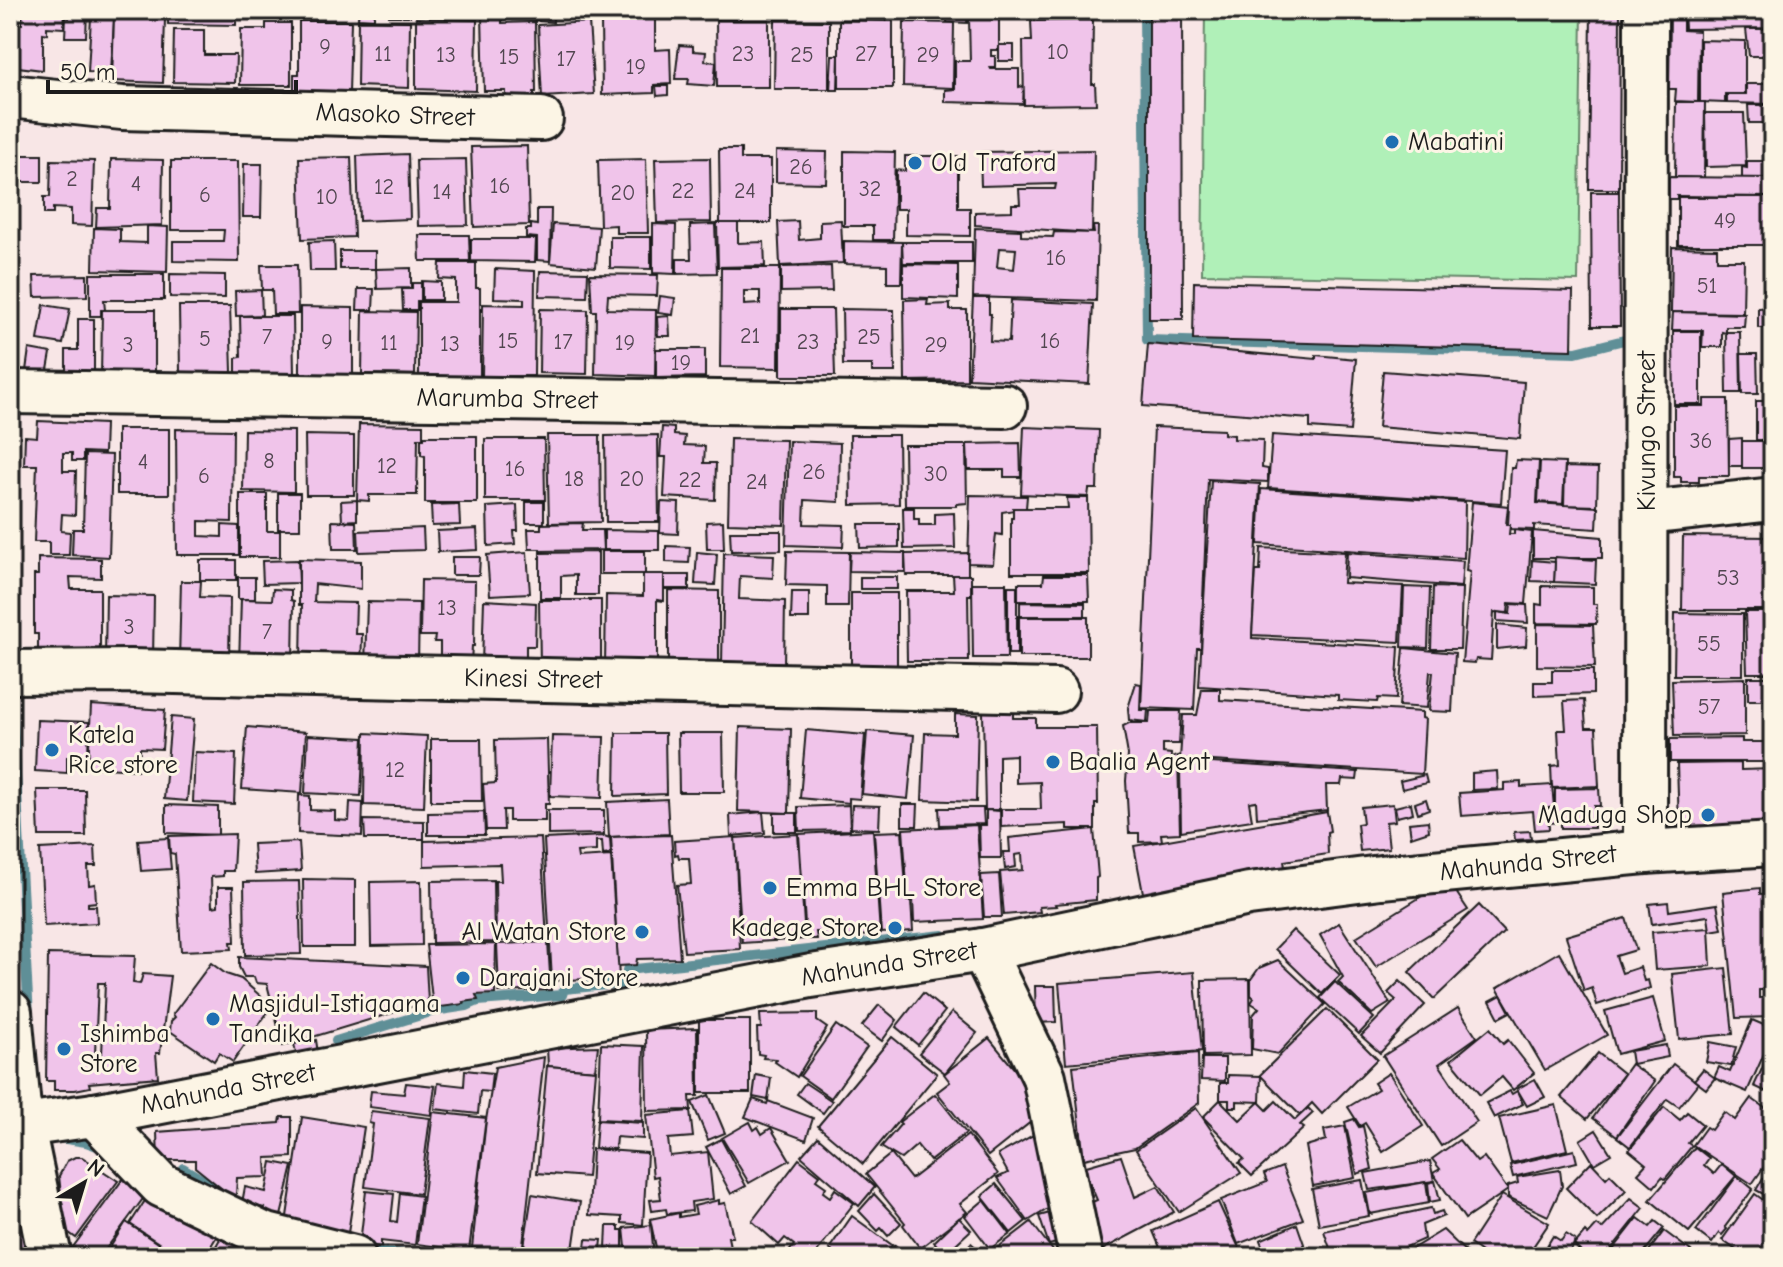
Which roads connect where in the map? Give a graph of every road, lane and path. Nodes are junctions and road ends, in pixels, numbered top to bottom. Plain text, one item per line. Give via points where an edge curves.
1 (1646, 10) edge
2 (10, 96) edge
3 (541, 119) dead end
4 (10, 392) edge
5 (1005, 406) dead end
6 (1773, 499) edge
7 (1647, 513) junction
8 (10, 672) edge
9 (1056, 691) dead end
10 (1773, 844) edge
11 (1645, 852) junction
12 (983, 950) junction
13 (10, 1012) edge
14 (94, 1115) junction
15 (16, 1126) edge
16 (50, 1257) edge
17 (354, 1257) edge
18 (1081, 1257) edge

1 - 7 street, Kivungo Street
2 - 3 street, Masoko Street via 122,108
4 - 5 street, Marumba Street
6 - 7 street
7 - 11 street, Kivungo Street
8 - 9 street, Kinesi Street
10 - 11 street, Mahunda Street
11 - 12 street, Mahunda Street via 1249,894
12 - 14 street, Mahunda Street via 811,976
12 - 18 street via 1044,1077
13 - 15 street
14 - 15 street, Mahunda Street
14 - 17 street via 161,1185 263,1234
15 - 16 street

